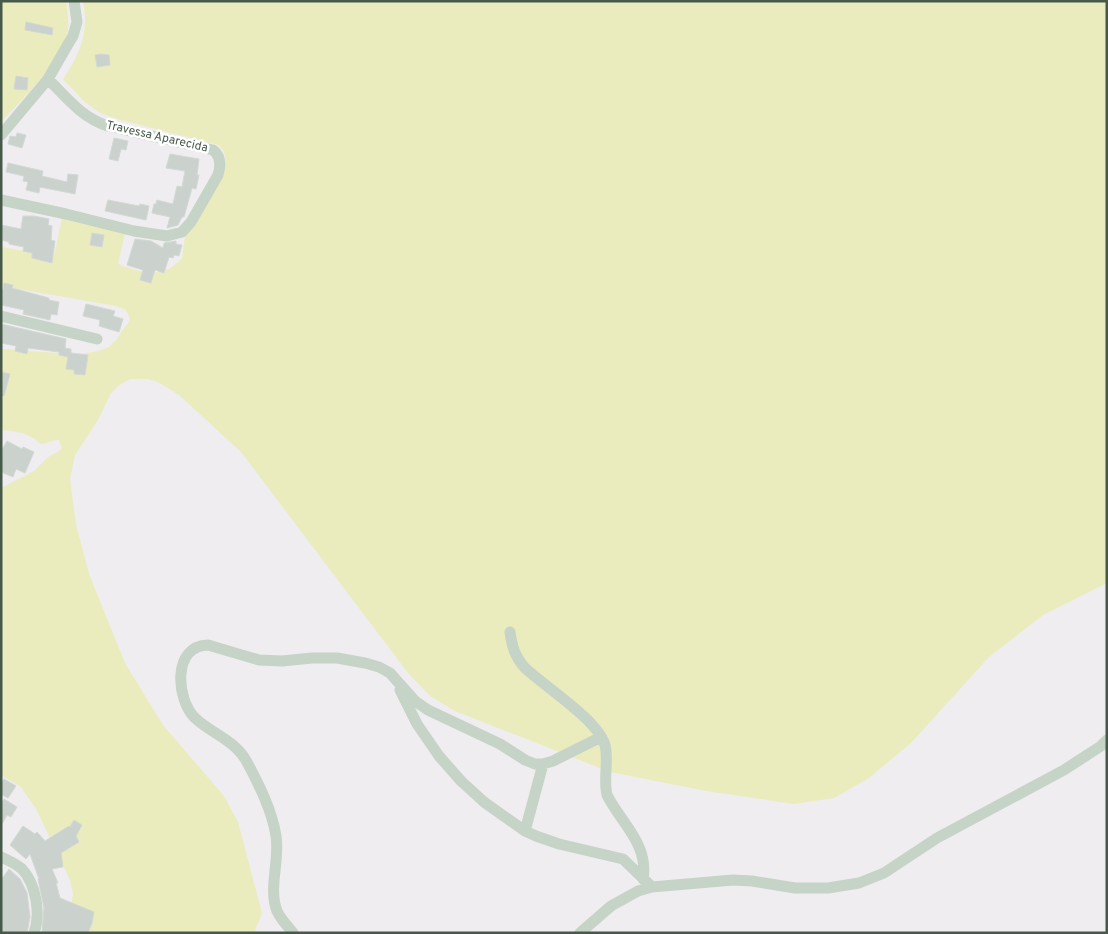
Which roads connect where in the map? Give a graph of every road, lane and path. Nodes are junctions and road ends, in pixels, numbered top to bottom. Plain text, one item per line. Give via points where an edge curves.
1 (74, 1) edge
2 (48, 79) junction
3 (1, 135) edge
4 (1, 200) edge
5 (1, 316) edge
6 (97, 339) dead end
7 (510, 632) dead end
8 (390, 673) junction
9 (601, 737) junction
10 (1107, 740) edge
11 (543, 764) junction
12 (525, 831) junction
13 (1, 857) edge
14 (643, 879) junction
15 (652, 887) junction
16 (34, 933) edge
17 (293, 933) edge
18 (580, 933) edge

1 - 2 street via 76,28
2 - 3 street
2 - 4 street, Travessa Aparecida via 93,120 212,150 219,158 218,175 191,222 182,232 167,236
5 - 6 street
7 - 9 street via 517,659 585,717
8 - 11 street via 415,701 428,710 500,744 525,760
8 - 12 street via 417,724 439,756 484,802
8 - 17 street via 365,662 337,658 258,660 208,645 190,650 184,662 181,678 190,710 203,724 240,751 270,810 277,847 275,904
9 - 11 street
9 - 14 street via 606,750 607,795 639,846
10 - 15 street via 1064,770 937,838 884,873 859,883 828,888 795,888 733,880
11 - 12 street
12 - 14 street via 559,844 623,859
13 - 16 street via 20,868 30,884 38,911
14 - 15 street
15 - 18 street via 611,906

